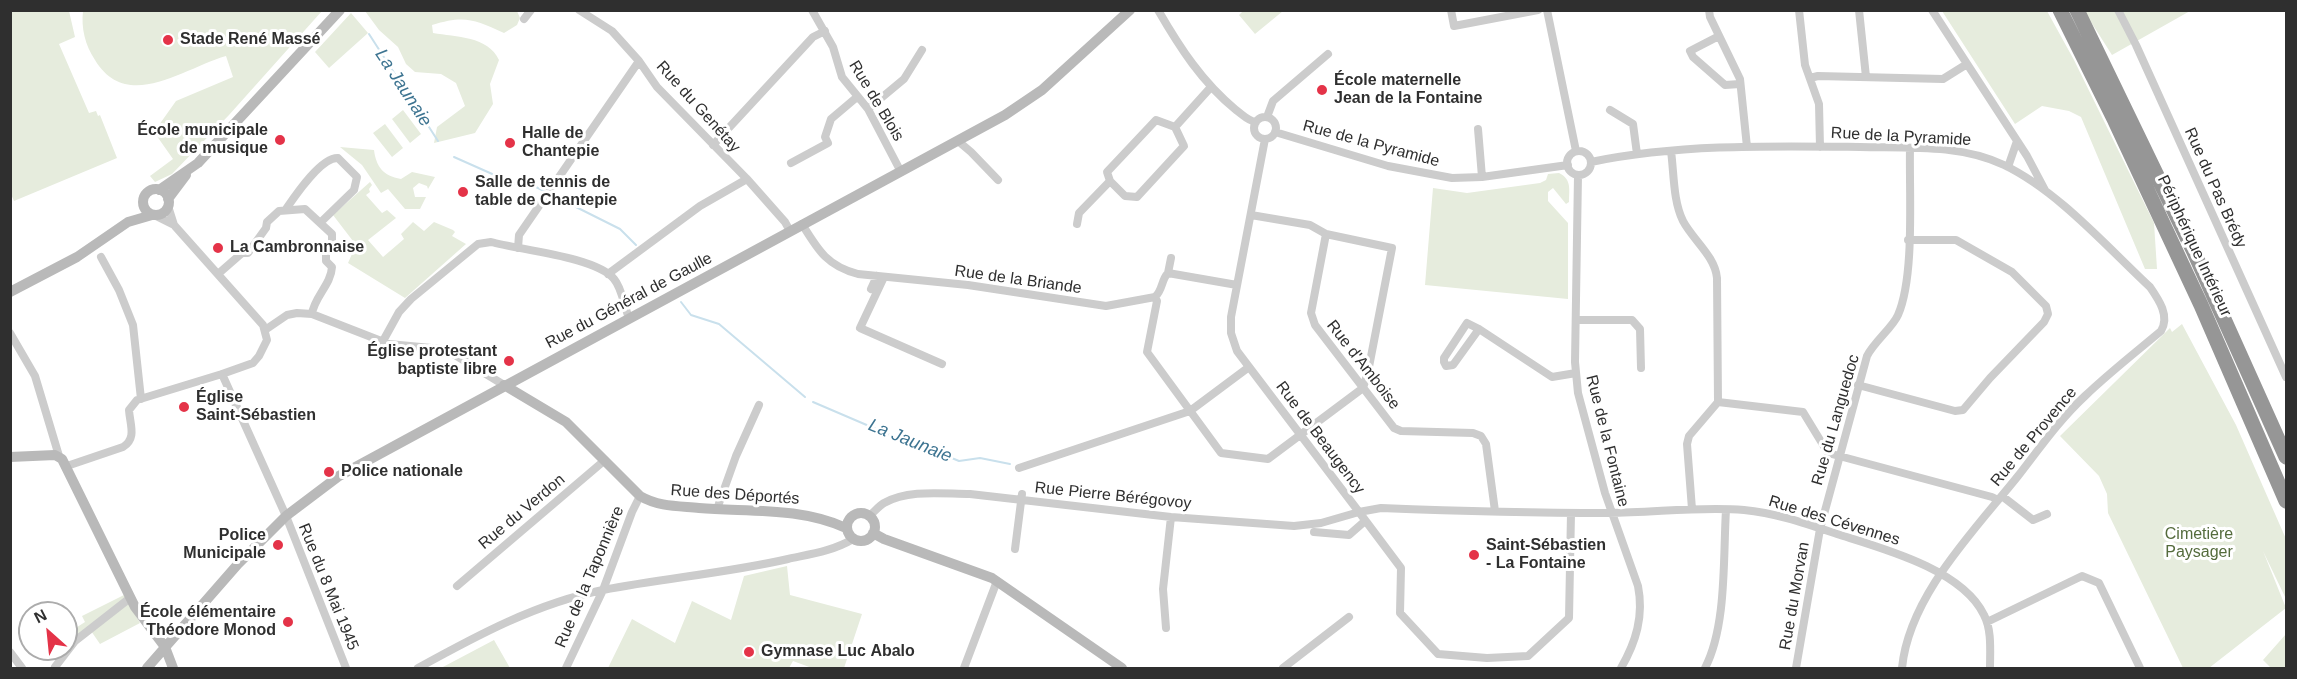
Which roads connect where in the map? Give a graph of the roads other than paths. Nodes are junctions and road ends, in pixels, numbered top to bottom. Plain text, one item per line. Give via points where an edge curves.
1 (340, 10) edge
2 (531, 10) edge
3 (579, 10) edge
4 (813, 10) edge
5 (1130, 10) edge
6 (1158, 10) edge
7 (1451, 10) edge
8 (1539, 10) edge
9 (1547, 10) edge
10 (1709, 10) edge
11 (1799, 10) edge
12 (1859, 10) edge
13 (1932, 10) edge
14 (2060, 10) edge
15 (2077, 10) edge
16 (2118, 10) edge
17 (1505, 14) edge
18 (524, 19) dead end
19 (825, 31) junction
20 (1719, 36) junction
21 (922, 50) dead end
22 (1328, 54) dead end
23 (639, 61) junction
24 (1967, 64) junction
25 (1866, 77) junction
26 (1810, 78) junction
27 (1740, 84) junction
28 (1211, 87) junction
29 (857, 97) junction
30 (868, 109) junction
31 (1610, 110) dead end
32 (1267, 117) junction
33 (1256, 122) junction
34 (1175, 127) junction
35 (1478, 129) dead end
36 (1275, 132) junction
37 (1265, 139) junction
38 (958, 141) junction
39 (2017, 141) junction
40 (713, 145) junction
41 (1747, 147) junction
42 (1820, 147) junction
43 (1910, 148) junction
44 (1576, 151) junction
45 (1671, 151) junction
46 (1637, 154) junction
47 (2027, 156) junction
48 (1592, 162) junction
49 (791, 163) dead end
50 (1568, 165) junction
51 (2008, 167) junction
52 (190, 170) junction
53 (901, 172) junction
54 (2017, 172) junction
55 (1578, 175) junction
56 (1482, 177) junction
57 (747, 179) junction
58 (998, 180) dead end
59 (1110, 181) junction
60 (159, 190) junction
61 (2046, 191) junction
62 (143, 201) junction
63 (168, 202) junction
64 (286, 209) junction
65 (153, 215) junction
66 (1251, 215) junction
67 (128, 222) junction
68 (321, 222) junction
69 (1077, 224) dead end
70 (174, 225) junction
71 (802, 225) junction
72 (790, 231) junction
73 (1326, 234) junction
74 (1908, 240) junction
75 (518, 248) junction
76 (101, 257) dead end
77 (1171, 258) dead end
78 (1168, 273) junction
79 (219, 274) junction
80 (608, 274) junction
81 (880, 277) junction
82 (1237, 285) junction
83 (871, 289) dead end
84 (10, 292) edge
85 (1155, 297) junction
86 (312, 314) junction
87 (629, 318) junction
88 (1576, 320) junction
89 (1479, 329) junction
90 (265, 330) junction
91 (2161, 331) joint
92 (10, 333) edge
93 (383, 341) junction
94 (942, 364) dead end
95 (1249, 367) junction
96 (1641, 368) dead end
97 (1576, 373) junction
98 (222, 374) junction
99 (2286, 377) edge
100 (1858, 385) junction
101 (504, 386) junction
102 (1363, 388) junction
103 (141, 399) junction
104 (1718, 402) junction
105 (759, 405) dead end
106 (1190, 411) junction
107 (1301, 435) junction
108 (59, 456) junction
109 (10, 457) edge
110 (1838, 457) junction
111 (2286, 457) edge
112 (605, 460) junction
113 (67, 466) junction
114 (1019, 468) dead end
115 (640, 496) junction
116 (1022, 497) junction
117 (2000, 498) junction
118 (2286, 501) edge
119 (717, 509) junction
120 (1692, 509) junction
121 (1726, 510) junction
122 (1495, 511) junction
123 (1359, 512) junction
124 (1571, 513) junction
125 (1611, 513) junction
126 (2047, 514) dead end
127 (286, 516) junction
128 (869, 516) junction
129 (1171, 517) junction
130 (1365, 521) junction
131 (848, 522) junction
132 (1821, 529) junction
133 (1314, 532) dead end
134 (873, 533) junction
135 (853, 539) junction
136 (1015, 549) dead end
137 (1941, 574) junction
138 (997, 581) junction
139 (457, 586) dead end
140 (603, 590) junction
141 (130, 598) junction
142 (1349, 616) dead end
143 (1987, 622) junction
144 (1166, 628) dead end
145 (165, 647) junction
146 (10, 652) edge
147 (1487, 658) junction
148 (55, 667) dead end
149 (964, 668) edge
150 (22, 669) edge
151 (147, 669) edge
152 (174, 669) edge
153 (346, 669) edge
154 (418, 669) edge
155 (566, 669) edge
156 (1122, 669) edge
157 (1283, 669) edge
158 (1487, 669) edge
159 (1621, 669) edge
160 (1705, 669) edge
161 (1796, 669) edge
162 (1902, 669) edge
163 (1990, 669) edge
164 (2140, 669) edge

1 - 52 street
2 - 18 street
3 - 23 street, Rue du Genétay via 612,31
4 - 19 street, Rue de Blois
5 - 38 street, Rue du Général de Gaulle via 1042,90
6 - 28 street via 1183,53
7 - 17 street via 1454,26
8 - 17 street
9 - 44 street
10 - 20 street
11 - 26 street
12 - 25 street
13 - 24 street
14 - 118 highway, Périphérique Intérieur via 2201,304
15 - 111 highway via 2179,219
16 - 99 street, Rue du Pas Brédy
19 - 29 street, Rue de Blois via 843,78
19 - 40 street via 813,37
20 - 27 street
20 - 27 street via 1690,51 1725,85
21 - 30 street via 904,79
22 - 32 street via 1273,101
23 - 40 street, Rue du Genétay via 657,87
23 - 75 street via 519,235
24 - 25 street via 1943,80
24 - 39 street
25 - 26 street
26 - 42 street via 1819,104
27 - 41 street
28 - 33 street
28 - 34 street
29 - 30 street, Rue de Blois
29 - 49 street via 831,118 825,136 828,143
30 - 53 street, Rue de Blois
31 - 46 street via 1633,124
32 - 33 street
32 - 36 street via 1275,123
33 - 37 street via 1256,133
34 - 59 street via 1156,120 1107,171
34 - 59 street via 1184,146 1137,197 1125,196
35 - 56 street
36 - 37 street
36 - 56 street, Rue de la Pyramide via 1410,172 1452,178
37 - 66 street, Rue de Beaugency
38 - 53 street, Rue du Général de Gaulle
38 - 58 street
39 - 47 street
39 - 51 street
40 - 57 street, Rue du Genétay
41 - 42 street, Rue de la Pyramide
41 - 45 street, Rue de la Pyramide
42 - 43 street, Rue de la Pyramide
43 - 51 street, Rue de la Pyramide via 1976,153
43 - 74 street, Rue du Languedoc
44 - 48 street via 1586,153
44 - 50 street
45 - 46 street, Rue de la Pyramide
45 - 104 street via 1679,210 1716,268
46 - 48 street, Rue de la Pyramide
47 - 54 street
47 - 61 street
48 - 55 street via 1588,171
50 - 55 street
50 - 56 street, Rue de la Pyramide
51 - 54 street, Rue de la Pyramide
52 - 60 street
52 - 63 street
53 - 71 street, Rue du Général de Gaulle
54 - 61 street, Rue de la Pyramide
55 - 88 street, Rue de la Fontaine
57 - 72 street, Rue du Genétay
57 - 80 street via 700,206
59 - 69 street via 1078,213
60 - 62 street via 149,191
60 - 63 street
61 - 91 street, Rue de la Pyramide via 2150,287 2164,317
62 - 65 street
62 - 67 street
63 - 65 street via 164,212
63 - 70 street
64 - 68 street via 305,209
64 - 68 street via 299,189 329,159 338,158 357,177 354,190
64 - 79 street via 267,222 248,253 242,253
65 - 67 street
65 - 70 street
66 - 73 street via 1310,225
66 - 82 street, Rue de Beaugency
67 - 84 street via 77,257
68 - 86 street via 332,234 332,243 326,250 326,261 332,267
70 - 79 street
71 - 72 street, Rue du Général de Gaulle
71 - 81 street, Rue de la Briande via 830,262 843,270
72 - 87 street, Rue du Général de Gaulle
73 - 102 street, Rue d'Amboise via 1311,319
73 - 102 street via 1392,249
74 - 100 street, Rue du Languedoc via 1907,277 1898,316 1873,344
74 - 100 street via 1956,240 2012,272 2046,306 2048,314 1963,411
75 - 80 street via 587,263
75 - 93 street via 491,242 478,244 411,299
76 - 103 street via 136,333
77 - 78 street
78 - 82 street
78 - 85 street
79 - 90 street
80 - 87 street via 615,280
81 - 83 street
81 - 85 street, Rue de la Briande via 968,285 1106,306
81 - 94 street via 860,328
82 - 95 street, Rue de Beaugency via 1231,333 1237,351
85 - 106 street via 1148,352
86 - 90 street via 287,315
86 - 93 street
87 - 101 street, Rue du Général de Gaulle
88 - 96 street via 1632,320 1638,324
88 - 97 street, Rue de la Fontaine
89 - 89 street via 1453,365 1446,366 1444,358 1467,323
89 - 97 street via 1552,377
90 - 98 street via 267,340 259,357
91 - 117 street, Rue de Provence via 2083,397
92 - 108 street via 35,376
93 - 101 street via 442,349
95 - 106 street
95 - 107 street, Rue de Beaugency
97 - 125 street, Rue de la Fontaine
98 - 103 street
98 - 127 street, Rue du 8 Mai 1945
100 - 110 street, Rue du Languedoc
101 - 112 street, Rue des Déportés via 566,422
101 - 127 street, Rue du Général de Gaulle via 355,466
102 - 107 street
102 - 122 street, Rue d'Amboise via 1389,422 1401,431 1481,436 1486,444
103 - 113 street via 130,408 129,443
104 - 110 street via 1803,412 1828,453
104 - 120 street via 1689,436 1687,444
105 - 119 street
106 - 107 street via 1221,453 1268,459
106 - 114 street
107 - 123 street, Rue de Beaugency
108 - 109 street
108 - 113 street
110 - 117 street
110 - 132 street, Rue du Languedoc
112 - 115 street, Rue des Déportés
112 - 139 street, Rue du Verdon
113 - 141 street
115 - 119 street, Rue des Déportés via 662,505
115 - 140 street, Rue de la Taponnière
116 - 128 street, Rue Pierre Bérégovoy via 901,496 883,503
116 - 129 street, Rue Pierre Bérégovoy
116 - 136 street
117 - 126 street via 2033,520
117 - 137 street, Rue de Provence
119 - 131 street, Rue des Déportés via 802,513
120 - 121 street, Rue des Cévennes
120 - 125 street, Rue des Cévennes
121 - 132 street, Rue des Cévennes via 1774,515
121 - 160 street via 1721,603 1711,657
122 - 123 street, Rue de Beaugency via 1381,508
122 - 124 street, Rue de Beaugency
123 - 129 street, Rue Pierre Bérégovoy via 1294,526
123 - 130 street
124 - 125 street, Rue de Beaugency
124 - 147 street via 1569,618 1528,656
125 - 159 street, Rue de la Fontaine via 1641,598 1638,628
127 - 145 street, Rue du Général de Gaulle
127 - 153 street, Rue du 8 Mai 1945
128 - 131 street via 862,513
128 - 134 street via 874,523
129 - 144 street via 1163,589
130 - 133 street via 1349,535
130 - 147 street via 1401,568 1400,613 1438,654
131 - 135 street via 848,534
132 - 137 street, Rue des Cévennes via 1902,555
132 - 161 street, Rue du Morvan
134 - 135 street via 864,540
134 - 138 street
135 - 140 street via 838,547 751,568
137 - 143 street, Rue des Cévennes via 1976,601
137 - 162 street, Rue de Provence via 1917,614
138 - 149 street
138 - 156 street
140 - 154 street via 520,617
140 - 155 street, Rue de la Taponnière
141 - 145 street
141 - 148 street via 75,641
142 - 157 street
143 - 163 street
143 - 164 street via 2082,576 2099,583
145 - 151 street, Rue du Général de Gaulle
145 - 152 street
146 - 150 street
147 - 158 street

